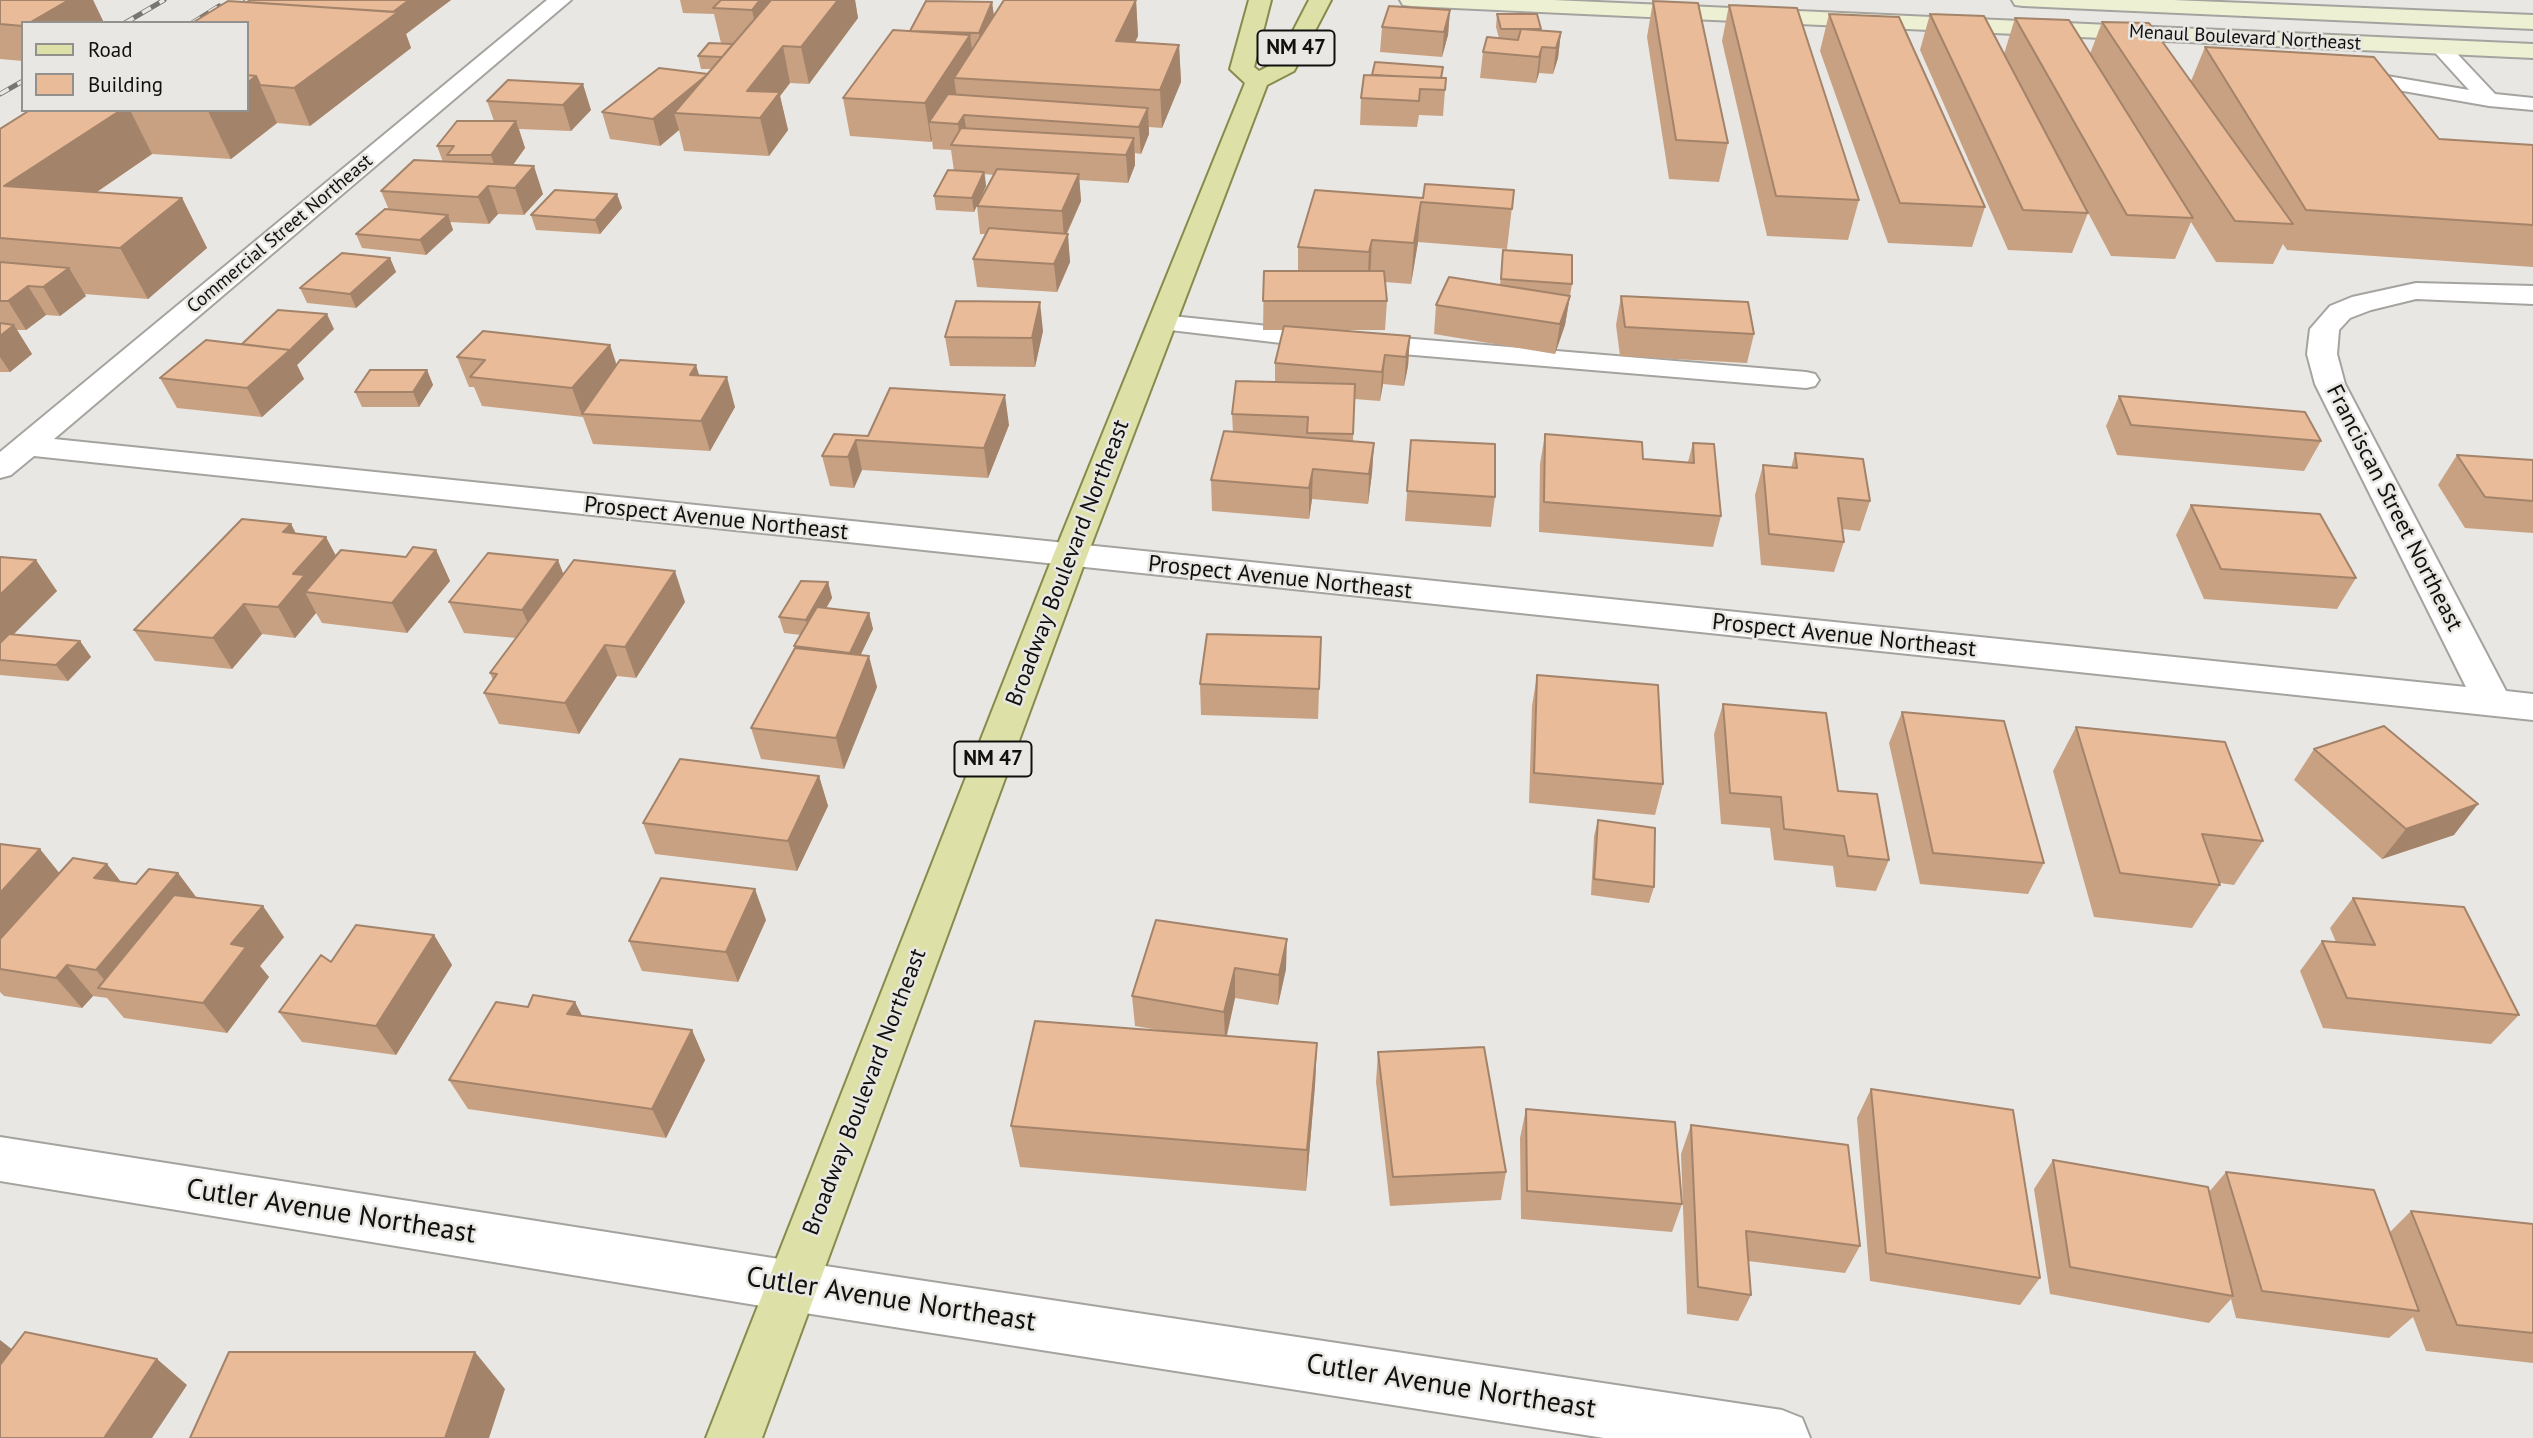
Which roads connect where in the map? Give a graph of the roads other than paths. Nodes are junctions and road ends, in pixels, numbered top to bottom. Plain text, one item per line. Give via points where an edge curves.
1 (560, 0) edge
2 (1261, 0) edge
3 (1320, 0) edge
4 (1411, 0) edge
5 (1879, 0) edge
6 (2023, 0) edge
7 (1888, 22) junction
8 (2533, 22) edge
9 (2225, 37) junction
10 (2440, 47) junction
11 (2533, 51) edge
12 (2243, 59) edge
13 (2331, 74) edge
14 (1258, 81) junction
15 (2489, 100) junction
16 (2533, 104) edge
17 (2533, 295) edge
18 (1163, 323) junction
19 (1806, 380) dead end
20 (27, 446) junction
21 (0, 468) edge
22 (1070, 556) junction
23 (2493, 703) junction
24 (2533, 707) edge
25 (0, 1159) edge
26 (792, 1286) junction
27 (734, 1438) edge
28 (1782, 1438) edge

1 - 20 street, Commercial Street Northeast
2 - 14 main road, NM 47 via 1242,69
3 - 14 main road, NM 47 via 1286,66
4 - 7 main road, Menaul Boulevard Northeast
5 - 7 main road
6 - 8 main road, Menaul Boulevard Northeast
7 - 9 main road, Menaul Boulevard Northeast
9 - 10 main road, Menaul Boulevard Northeast
9 - 12 lane
10 - 11 main road, Menaul Boulevard Northeast
10 - 15 lane
13 - 15 lane
14 - 18 main road, Broadway Boulevard Northeast / NM 47
15 - 16 lane
17 - 23 street, Franciscan Street Northeast via 2416,291 2362,303 2340,312 2325,329 2322,354 2330,384
18 - 19 lane
18 - 22 main road, Broadway Boulevard Northeast / NM 47
20 - 21 street, Commercial Street Northeast
20 - 22 street, Prospect Avenue Northeast
22 - 23 street, Prospect Avenue Northeast
22 - 26 main road, Broadway Boulevard Northeast / NM 47
23 - 24 street, Prospect Avenue Northeast
25 - 26 street, Cutler Avenue Northeast
26 - 27 main road, Broadway Boulevard Northeast / NM 47
26 - 28 street, Cutler Avenue Northeast

